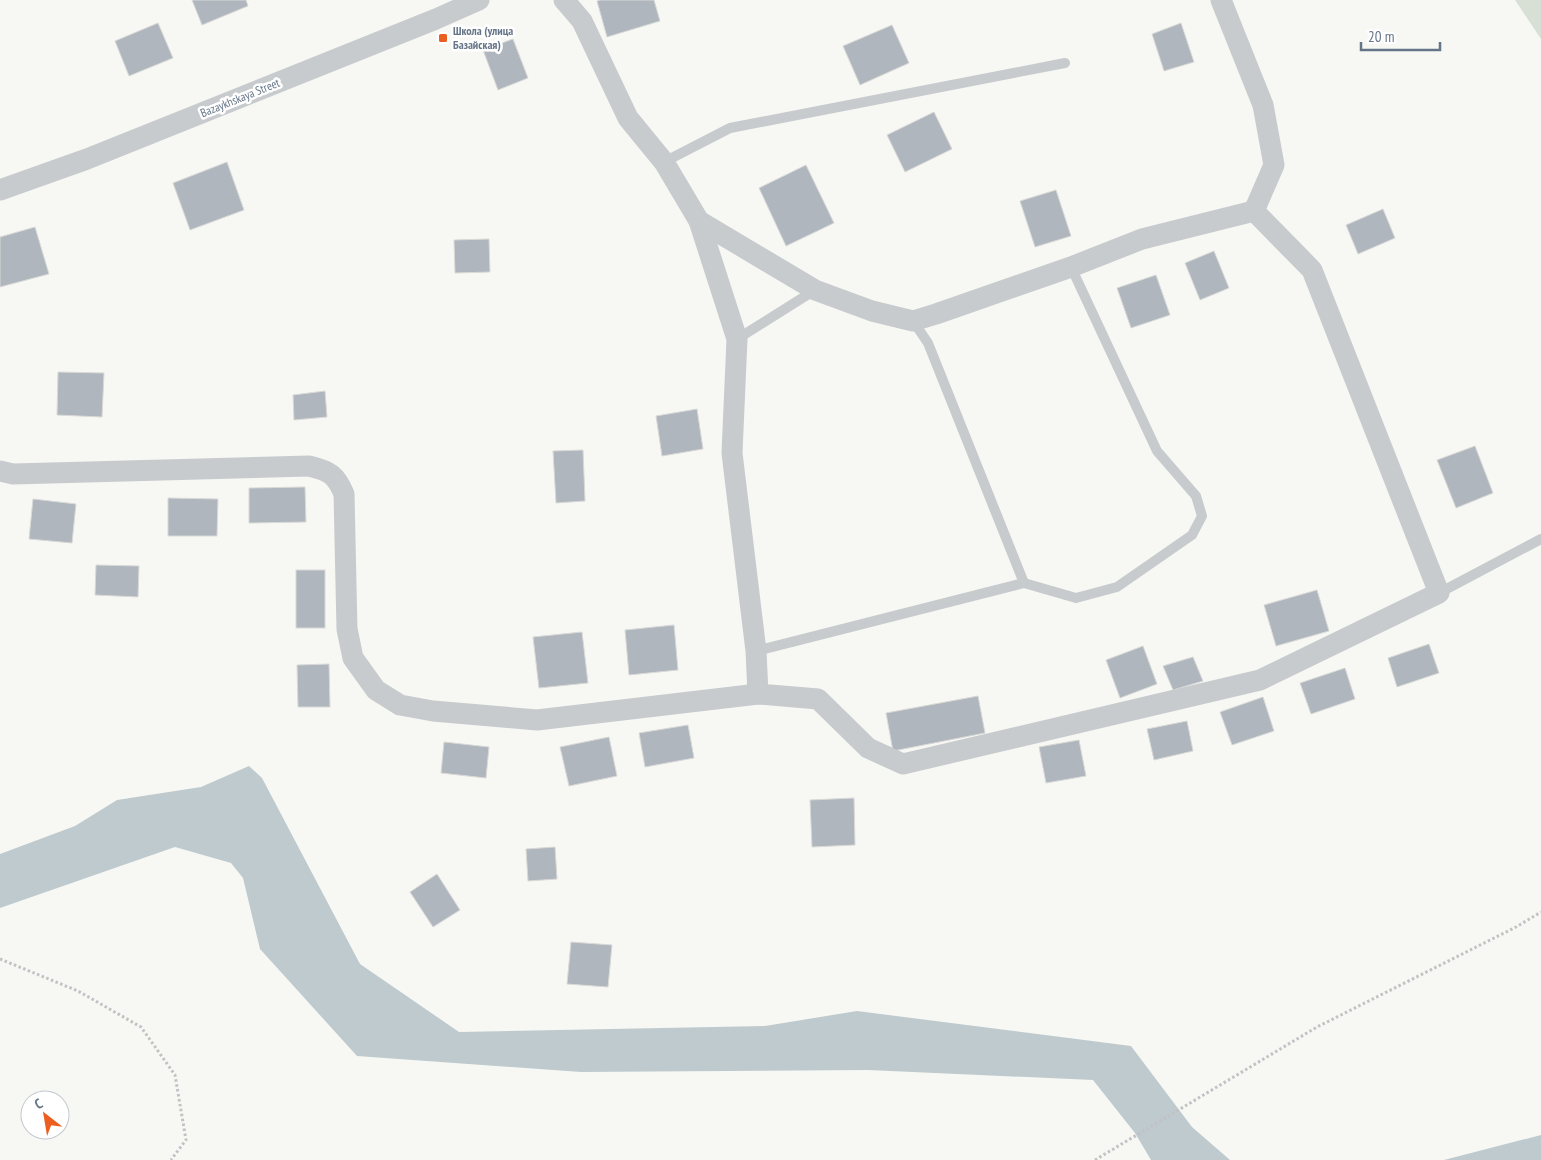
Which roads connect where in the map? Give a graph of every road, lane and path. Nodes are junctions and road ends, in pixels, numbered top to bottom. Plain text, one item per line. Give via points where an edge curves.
1 (479, 0) edge
2 (564, 0) edge
3 (1221, 0) edge
4 (1065, 63) dead end
5 (664, 162) junction
6 (0, 190) edge
7 (1254, 211) junction
8 (699, 221) junction
9 (1070, 267) junction
10 (815, 290) junction
11 (913, 320) junction
12 (737, 339) junction
13 (0, 471) edge
14 (1541, 539) edge
15 (1024, 583) junction
16 (1439, 593) junction
17 (756, 652) junction
18 (758, 694) junction
19 (1541, 912) edge
20 (0, 959) edge
21 (171, 1160) edge
22 (1095, 1160) edge

1 - 6 street, Bazaykhskaya Street via 87,160
2 - 5 street via 582,21 628,118
3 - 7 street via 1263,105 1274,165
4 - 5 lane via 730,128
5 - 8 street
7 - 9 street via 1142,239
7 - 16 street via 1312,270
8 - 10 street
8 - 12 street
9 - 11 street
9 - 15 lane via 1157,451 1196,496 1202,516 1192,535 1117,587 1076,598
10 - 11 street via 872,311
10 - 12 lane
11 - 15 lane via 928,343
12 - 17 street via 732,453
13 - 18 street via 13,474 309,466 325,470 338,480 344,494 347,629 353,658 376,690 400,704 433,711 537,720
14 - 16 lane
15 - 17 lane
16 - 18 street via 1260,680 903,764 868,748 818,699
17 - 18 street
19 - 22 path via 1317,1027
20 - 21 path via 78,991 141,1027 175,1075 186,1140

